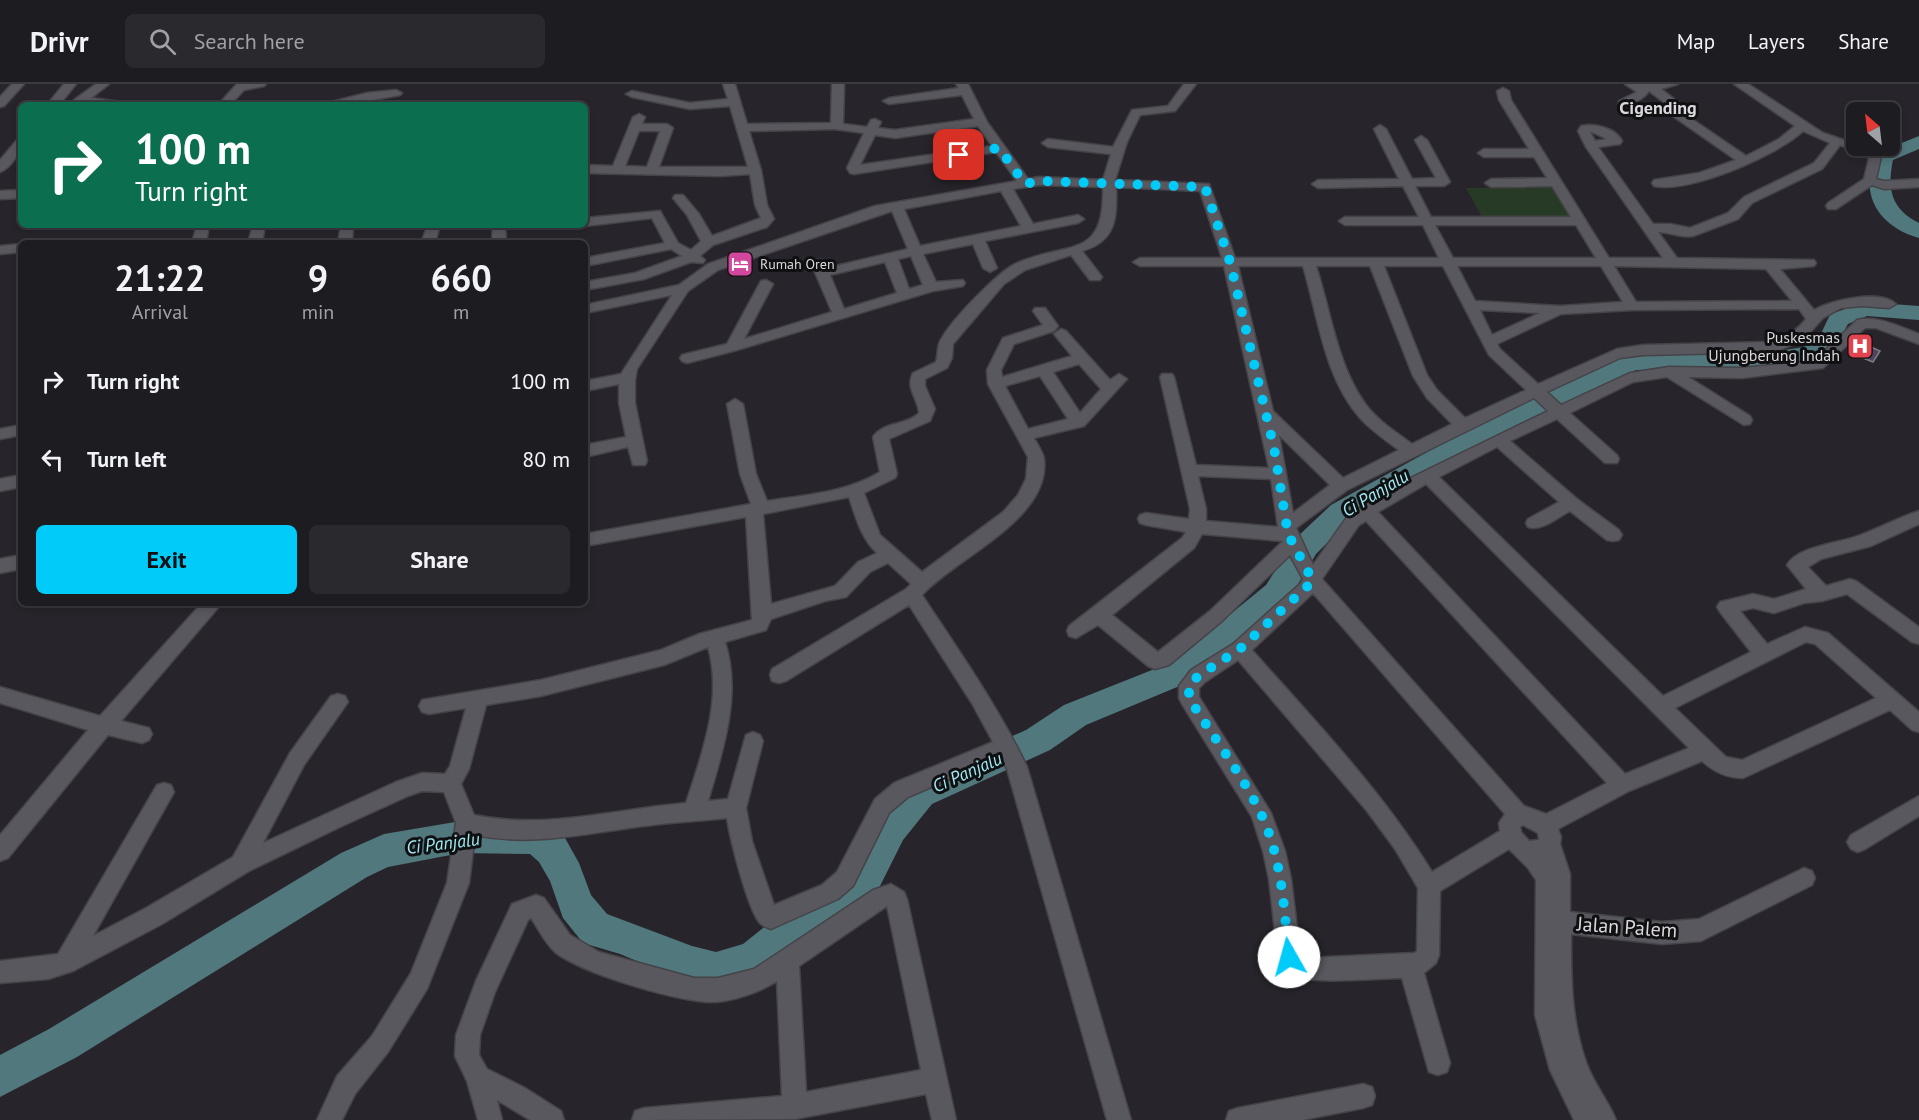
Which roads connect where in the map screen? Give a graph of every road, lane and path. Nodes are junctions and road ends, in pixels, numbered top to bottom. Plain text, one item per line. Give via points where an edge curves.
1 (18, 84) edge
2 (70, 84) edge
3 (104, 84) edge
4 (260, 84) edge
5 (729, 84) edge
6 (838, 84) edge
7 (1190, 84) edge
8 (1631, 84) edge
9 (1672, 84) edge
10 (1740, 84) edge
11 (242, 86) edge
12 (397, 88) edge
13 (963, 88) edge
14 (1648, 88) junction
15 (1503, 91) dead end
16 (632, 94) dead end
17 (889, 101) dead end
18 (55, 102) edge
19 (79, 102) edge
20 (227, 102) edge
21 (343, 102) edge
22 (734, 102) junction
23 (1623, 103) dead end
24 (0, 104) edge
25 (640, 115) dead end
26 (981, 122) junction
27 (834, 126) junction
28 (1802, 126) junction
29 (635, 127) junction
30 (873, 127) junction
31 (742, 128) junction
32 (1380, 129) dead end
33 (1421, 140) dead end
34 (1837, 141) junction
35 (1048, 143) dead end
36 (1591, 145) dead end
37 (18, 147) edge
38 (999, 148) junction
39 (1119, 151) junction
40 (1484, 153) dead end
41 (1536, 153) junction
42 (1744, 160) junction
43 (0, 168) edge
44 (588, 169) edge
45 (616, 170) junction
46 (755, 170) junction
47 (652, 171) junction
48 (1556, 182) junction
49 (1875, 182) junction
50 (1108, 183) junction
51 (1406, 183) junction
52 (1491, 183) dead end
53 (1658, 183) dead end
54 (1919, 183) edge
55 (1025, 184) junction
56 (1318, 184) dead end
57 (1005, 187) junction
58 (18, 194) edge
59 (0, 195) edge
60 (679, 198) dead end
61 (896, 206) junction
62 (1832, 206) dead end
63 (1078, 219) dead end
64 (1345, 220) dead end
65 (1579, 221) junction
66 (588, 222) edge
67 (1427, 222) junction
68 (1650, 228) junction
69 (1029, 229) junction
70 (977, 239) junction
71 (708, 242) junction
72 (673, 245) junction
73 (18, 248) edge
74 (0, 250) edge
75 (1075, 250) junction
76 (916, 251) junction
77 (692, 257) junction
78 (890, 257) junction
79 (588, 261) edge
80 (1140, 261) dead end
81 (1230, 262) junction
82 (1308, 262) junction
83 (1604, 262) junction
84 (1673, 262) junction
85 (1376, 263) junction
86 (1449, 263) junction
87 (1809, 263) dead end
88 (1770, 265) junction
89 (712, 267) junction
90 (990, 268) dead end
91 (1095, 277) dead end
92 (958, 283) dead end
93 (766, 284) dead end
94 (588, 285) edge
95 (931, 287) junction
96 (683, 288) junction
97 (904, 294) junction
98 (1889, 304) dead end
99 (1469, 305) junction
100 (1803, 305) junction
101 (1632, 306) junction
102 (588, 310) edge
103 (1040, 310) dead end
104 (1560, 310) junction
105 (839, 313) junction
106 (1874, 313) junction
107 (1814, 319) junction
108 (1061, 334) dead end
109 (1919, 339) edge
110 (1488, 342) junction
111 (732, 347) junction
112 (687, 358) dead end
113 (1082, 358) junction
114 (1043, 369) junction
115 (1669, 372) junction
116 (1167, 377) dead end
117 (627, 378) junction
118 (996, 384) junction
119 (588, 385) edge
120 (1538, 393) junction
121 (735, 404) dead end
122 (1557, 410) junction
123 (1266, 413) junction
124 (1744, 420) dead end
125 (1078, 422) junction
126 (1463, 425) junction
127 (18, 431) edge
128 (0, 434) edge
129 (1026, 435) junction
130 (635, 440) junction
131 (1499, 440) junction
132 (588, 450) edge
133 (1411, 451) junction
134 (1611, 459) dead end
135 (639, 461) dead end
136 (1190, 470) junction
137 (1279, 474) junction
138 (1428, 476) junction
139 (18, 482) edge
140 (0, 485) edge
141 (1341, 486) junction
142 (855, 489) junction
143 (1571, 504) junction
144 (757, 509) junction
145 (1367, 511) junction
146 (1919, 517) edge
147 (1146, 519) dead end
148 (1534, 523) dead end
149 (1197, 527) junction
150 (1612, 535) dead end
151 (1291, 538) junction
152 (588, 539) edge
153 (890, 555) junction
154 (18, 563) edge
155 (0, 566) edge
156 (1309, 575) junction
157 (917, 588) junction
158 (1822, 594) junction
159 (210, 606) edge
160 (763, 614) junction
161 (1099, 615) junction
162 (1076, 631) dead end
163 (714, 637) junction
164 (1919, 637) edge
165 (1240, 649) junction
166 (1764, 654) junction
167 (779, 675) dead end
168 (0, 695) edge
169 (478, 699) junction
170 (1892, 700) junction
171 (338, 702) dead end
172 (429, 706) dead end
173 (1660, 706) junction
174 (1919, 724) edge
175 (104, 726) junction
176 (142, 734) dead end
177 (753, 741) dead end
178 (1704, 751) junction
179 (1010, 753) junction
180 (450, 783) junction
181 (1622, 785) junction
182 (164, 792) dead end
183 (1919, 805) edge
184 (736, 808) junction
185 (694, 812) junction
186 (1519, 815) junction
187 (465, 833) junction
188 (1548, 835) junction
189 (1858, 842) dead end
190 (1517, 844) junction
191 (0, 851) edge
192 (240, 864) junction
193 (1804, 878) dead end
194 (1429, 886) junction
195 (1553, 919) junction
196 (787, 962) junction
197 (65, 963) junction
198 (1410, 966) junction
199 (4, 977) edge
200 (1555, 1016) junction
201 (1438, 1063) dead end
202 (478, 1078) junction
203 (934, 1080) junction
204 (1363, 1096) dead end
205 (785, 1111) edge
206 (329, 1120) edge
207 (490, 1120) edge
208 (552, 1120) edge
209 (644, 1120) edge
210 (944, 1120) edge
211 (1119, 1120) edge
212 (1238, 1120) edge
213 (1587, 1120) edge
214 (1604, 1120) edge

1 - 24 street
2 - 18 street
3 - 19 street
4 - 11 street
5 - 22 street
6 - 27 street
7 - 39 street via 1171,110 1136,112
8 - 14 street
9 - 14 street
10 - 28 street
11 - 20 street
12 - 21 street
13 - 17 street
13 - 26 street
14 - 23 street
14 - 42 street via 1675,105 1674,112
15 - 41 street via 1504,100
16 - 22 street via 690,106
22 - 31 street
25 - 29 street
26 - 30 street via 895,134
26 - 38 street
27 - 30 street
27 - 31 street
28 - 34 street
28 - 42 street via 1793,136
29 - 45 street
29 - 47 street via 667,128
30 - 38 street via 854,170
31 - 46 street
32 - 51 street
33 - 51 street via 1444,182
34 - 49 street via 1875,158
34 - 68 street via 1818,166 1748,200 1725,221 1688,233 1674,228
35 - 39 street
36 - 68 street
37 - 43 street
38 - 55 street
39 - 50 street
40 - 41 street
41 - 48 street
42 - 53 street via 1710,174
44 - 45 street
45 - 47 street
46 - 47 street
46 - 71 street via 761,205 768,219
48 - 52 street
48 - 65 street
49 - 54 street
49 - 62 street
50 - 55 street
50 - 75 street via 1110,212 1104,232 1092,244
50 - 81 street via 1205,187
51 - 56 street
51 - 67 street
55 - 57 street
57 - 61 street
57 - 69 street
58 - 59 street
60 - 71 street
61 - 76 street
61 - 89 street
63 - 69 street
64 - 67 street
65 - 67 street
65 - 83 street
66 - 72 street via 655,214
67 - 86 street
68 - 84 street
69 - 70 street
70 - 76 street
70 - 90 street
71 - 77 street
72 - 77 street
72 - 79 street
73 - 74 street
75 - 91 street
75 - 142 street via 1020,267 999,281 946,344 942,365 918,376 917,384 928,410 925,419 884,434 881,441 889,474
76 - 78 street
76 - 95 street
77 - 89 street
77 - 94 street via 645,275
78 - 97 street
78 - 105 street via 819,267
80 - 81 street
81 - 82 street
81 - 123 street
82 - 85 street
82 - 133 street via 1337,363 1354,397 1373,422
83 - 84 street
83 - 86 street
83 - 101 street
84 - 88 street
85 - 86 street
85 - 126 street via 1420,376
86 - 99 street
87 - 88 street
88 - 100 street
89 - 96 street
92 - 95 street
93 - 111 street
95 - 97 street
96 - 102 street
96 - 117 street
97 - 105 street
98 - 106 street
99 - 104 street
99 - 110 street
100 - 101 street
100 - 107 street
101 - 104 street
103 - 118 street via 1051,326 1005,343 994,370
104 - 110 street
105 - 111 street
106 - 107 street via 1844,302 1818,313
106 - 109 street
106 - 115 street via 1818,364 1742,373
107 - 120 street via 1804,331 1775,347 1617,354
108 - 113 street
110 - 120 street via 1507,366
111 - 112 street
113 - 114 street
113 - 125 street via 1115,384
114 - 118 street
114 - 125 street
115 - 122 street via 1630,378
115 - 124 street
116 - 136 street
117 - 119 street
117 - 130 street
118 - 129 street
120 - 122 street
120 - 126 street
121 - 144 street
122 - 131 street
122 - 134 street
123 - 137 street
123 - 141 street
125 - 129 street
126 - 133 street
127 - 128 street
129 - 157 street via 1038,469 1031,489 1004,522
130 - 132 street
130 - 135 street
131 - 138 street
131 - 143 street
133 - 141 street
136 - 137 street
136 - 149 street via 1198,509
137 - 151 street
138 - 145 street
138 - 173 street
139 - 140 street
141 - 151 street
142 - 144 street
142 - 153 street via 867,527
143 - 148 street
143 - 150 street
144 - 152 street
144 - 160 street
145 - 156 street via 1353,520
145 - 181 street
146 - 158 street via 1796,565
147 - 149 street
149 - 151 street
149 - 161 street via 1188,543
151 - 156 street
151 - 161 street via 1216,616 1162,660 1155,661
153 - 157 street
153 - 160 street via 864,567 840,592
154 - 155 street
156 - 165 street
156 - 186 street
157 - 167 street
157 - 179 street
158 - 164 street via 1854,587
158 - 166 street via 1774,606 1753,601 1726,607
159 - 175 street
160 - 163 street via 757,627
161 - 162 street
163 - 169 street via 652,660 516,694
163 - 185 street via 722,668 722,698 713,749
165 - 194 street via 1374,804
165 - 198 street via 1198,676 1189,686 1189,698 1261,813 1280,879 1289,957 1295,966 1306,969
166 - 170 street via 1811,634 1821,638
166 - 173 street
168 - 175 street
169 - 172 street
169 - 180 street via 459,769
170 - 174 street
170 - 178 street via 1743,769 1719,764
171 - 192 street via 275,799
173 - 178 street
175 - 176 street
175 - 191 street
177 - 184 street
178 - 181 street
179 - 184 street via 901,790 882,806 844,879 830,892 771,918 765,913 741,841
179 - 211 street
180 - 187 street via 459,800
180 - 192 street via 422,782 403,788
181 - 188 street
182 - 197 street
183 - 189 street
184 - 185 street
185 - 187 street via 554,830 493,829
186 - 188 street via 1530,816
186 - 190 street via 1509,823
187 - 206 street via 458,883 419,981 380,1044 346,1085
188 - 190 street via 1545,850
188 - 195 street via 1559,874
190 - 194 street
190 - 195 street via 1547,878
192 - 197 street
193 - 195 street, Jalan Palem via 1701,930 1662,933
194 - 198 street via 1428,955 1421,963
195 - 200 street via 1560,999
196 - 202 street via 759,979 718,990 694,990 594,962 562,943 536,906 527,908 516,919 484,988 468,1035 467,1056
196 - 203 street via 881,897 891,895 896,899
196 - 205 street
197 - 199 street
198 - 201 street
200 - 213 street via 1562,1071
200 - 214 street via 1576,1069
202 - 207 street
202 - 208 street
203 - 205 street
203 - 210 street
204 - 212 street
205 - 209 street

